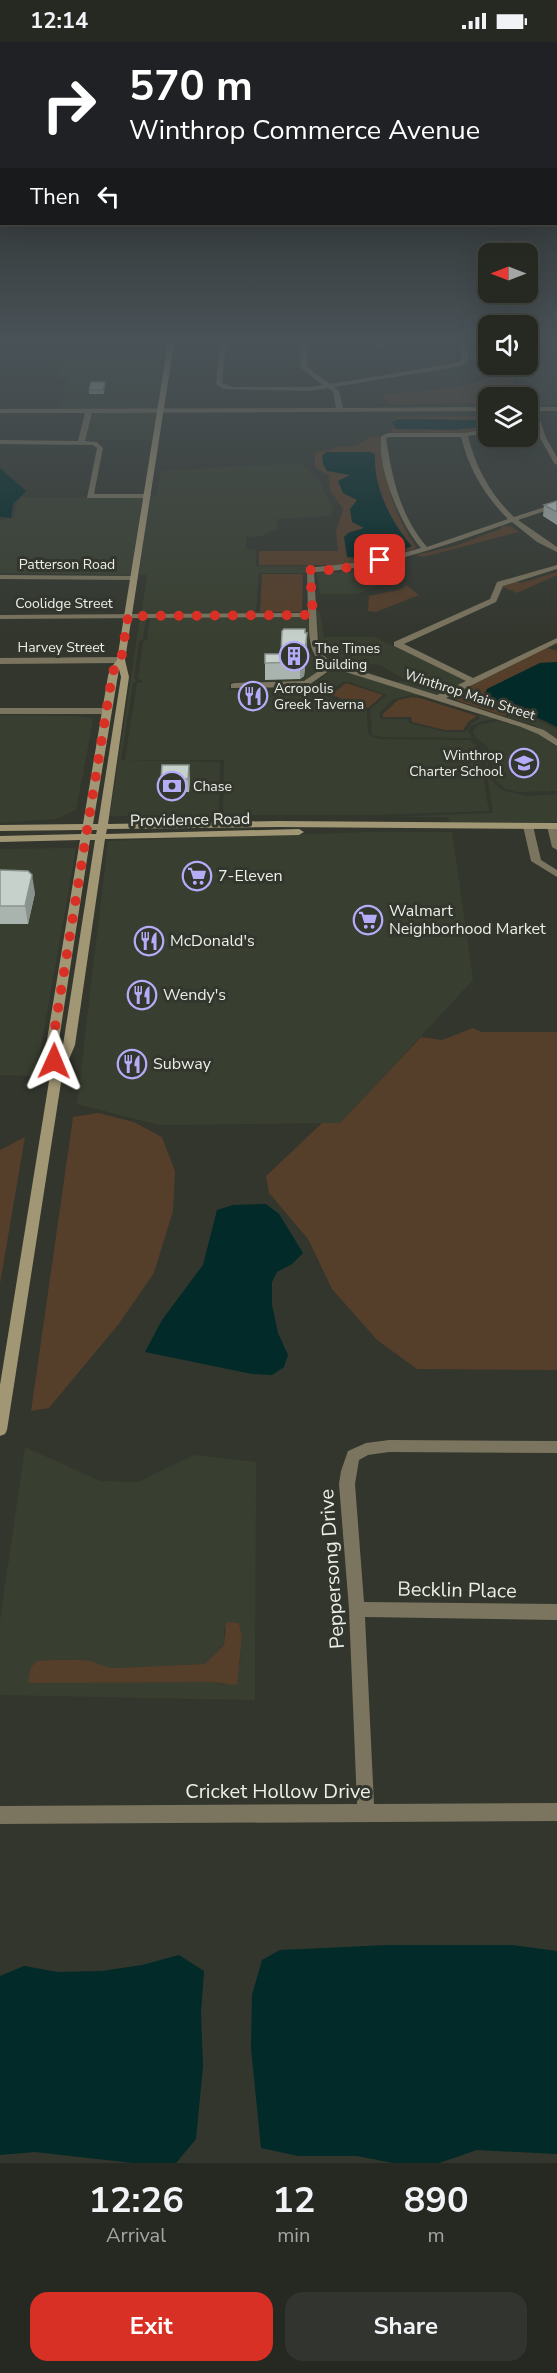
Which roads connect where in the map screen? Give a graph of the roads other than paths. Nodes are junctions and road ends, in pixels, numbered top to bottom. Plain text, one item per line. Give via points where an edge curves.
1 (0, 442) edge
2 (81, 442) joint
3 (155, 442) edge
4 (384, 442) edge
5 (466, 442) edge
6 (546, 442) edge
7 (557, 463) edge
8 (147, 496) junction
9 (557, 505) edge
10 (510, 519) junction
11 (425, 549) junction
12 (557, 550) edge
13 (557, 567) edge
14 (0, 577) edge
15 (134, 578) junction
16 (313, 615) junction
17 (128, 616) junction
18 (0, 617) edge
19 (557, 640) edge
20 (121, 660) junction
21 (0, 661) edge
22 (332, 665) junction
23 (112, 676) junction
24 (473, 681) junction
25 (234, 686) dead end
26 (438, 698) junction
27 (121, 708) junction
28 (0, 711) edge
29 (106, 711) junction
30 (557, 743) edge
31 (88, 826) junction
32 (528, 826) junction
33 (554, 826) edge
34 (0, 828) edge
35 (103, 832) junction
36 (86, 838) junction
37 (0, 839) edge
38 (557, 847) edge
39 (556, 870) edge
40 (56, 1076) junction
41 (0, 1430) edge
42 (557, 1447) edge
43 (357, 1609) junction
44 (557, 1612) edge
45 (557, 1812) edge
46 (366, 1814) junction
47 (0, 1815) edge

1 - 2 street
2 - 8 street via 100,448 90,496
3 - 8 main road
4 - 11 street via 395,496
5 - 10 street via 481,482
6 - 7 street
8 - 15 main road
9 - 10 street
10 - 11 street
10 - 12 street
11 - 16 street via 337,570 310,570
13 - 24 street via 500,584 493,600 397,644
14 - 15 street, Patterson Road
15 - 17 main road
16 - 17 street, Coolidge Street
16 - 22 street via 317,652
17 - 18 street, Coolidge Street
17 - 20 main road
19 - 24 street
20 - 21 street, Harvey Street
20 - 23 main road
20 - 27 main road via 125,677
22 - 25 street via 306,684
22 - 26 street, Winthrop Main Street
23 - 27 main road via 117,682 114,704
23 - 29 main road
24 - 26 street
26 - 30 street, Winthrop Main Street via 532,728
27 - 35 main road
28 - 29 street
29 - 31 main road
31 - 34 main road, Providence Road
31 - 35 main road, Providence Road
31 - 36 main road
32 - 33 main road, Providence Road
32 - 35 main road, Providence Road via 380,826 272,833
32 - 39 street via 536,861
33 - 38 street
35 - 36 main road, Providence Road
35 - 40 main road via 69,1046
36 - 37 main road, Providence Road
36 - 40 main road via 52,1046
40 - 41 main road
42 - 43 street, Peppersong Drive via 389,1446 359,1451 350,1462 348,1478
43 - 44 street, Becklin Place
43 - 46 street, Peppersong Drive
45 - 46 street, Cricket Hollow Drive
46 - 47 street, Cricket Hollow Drive

